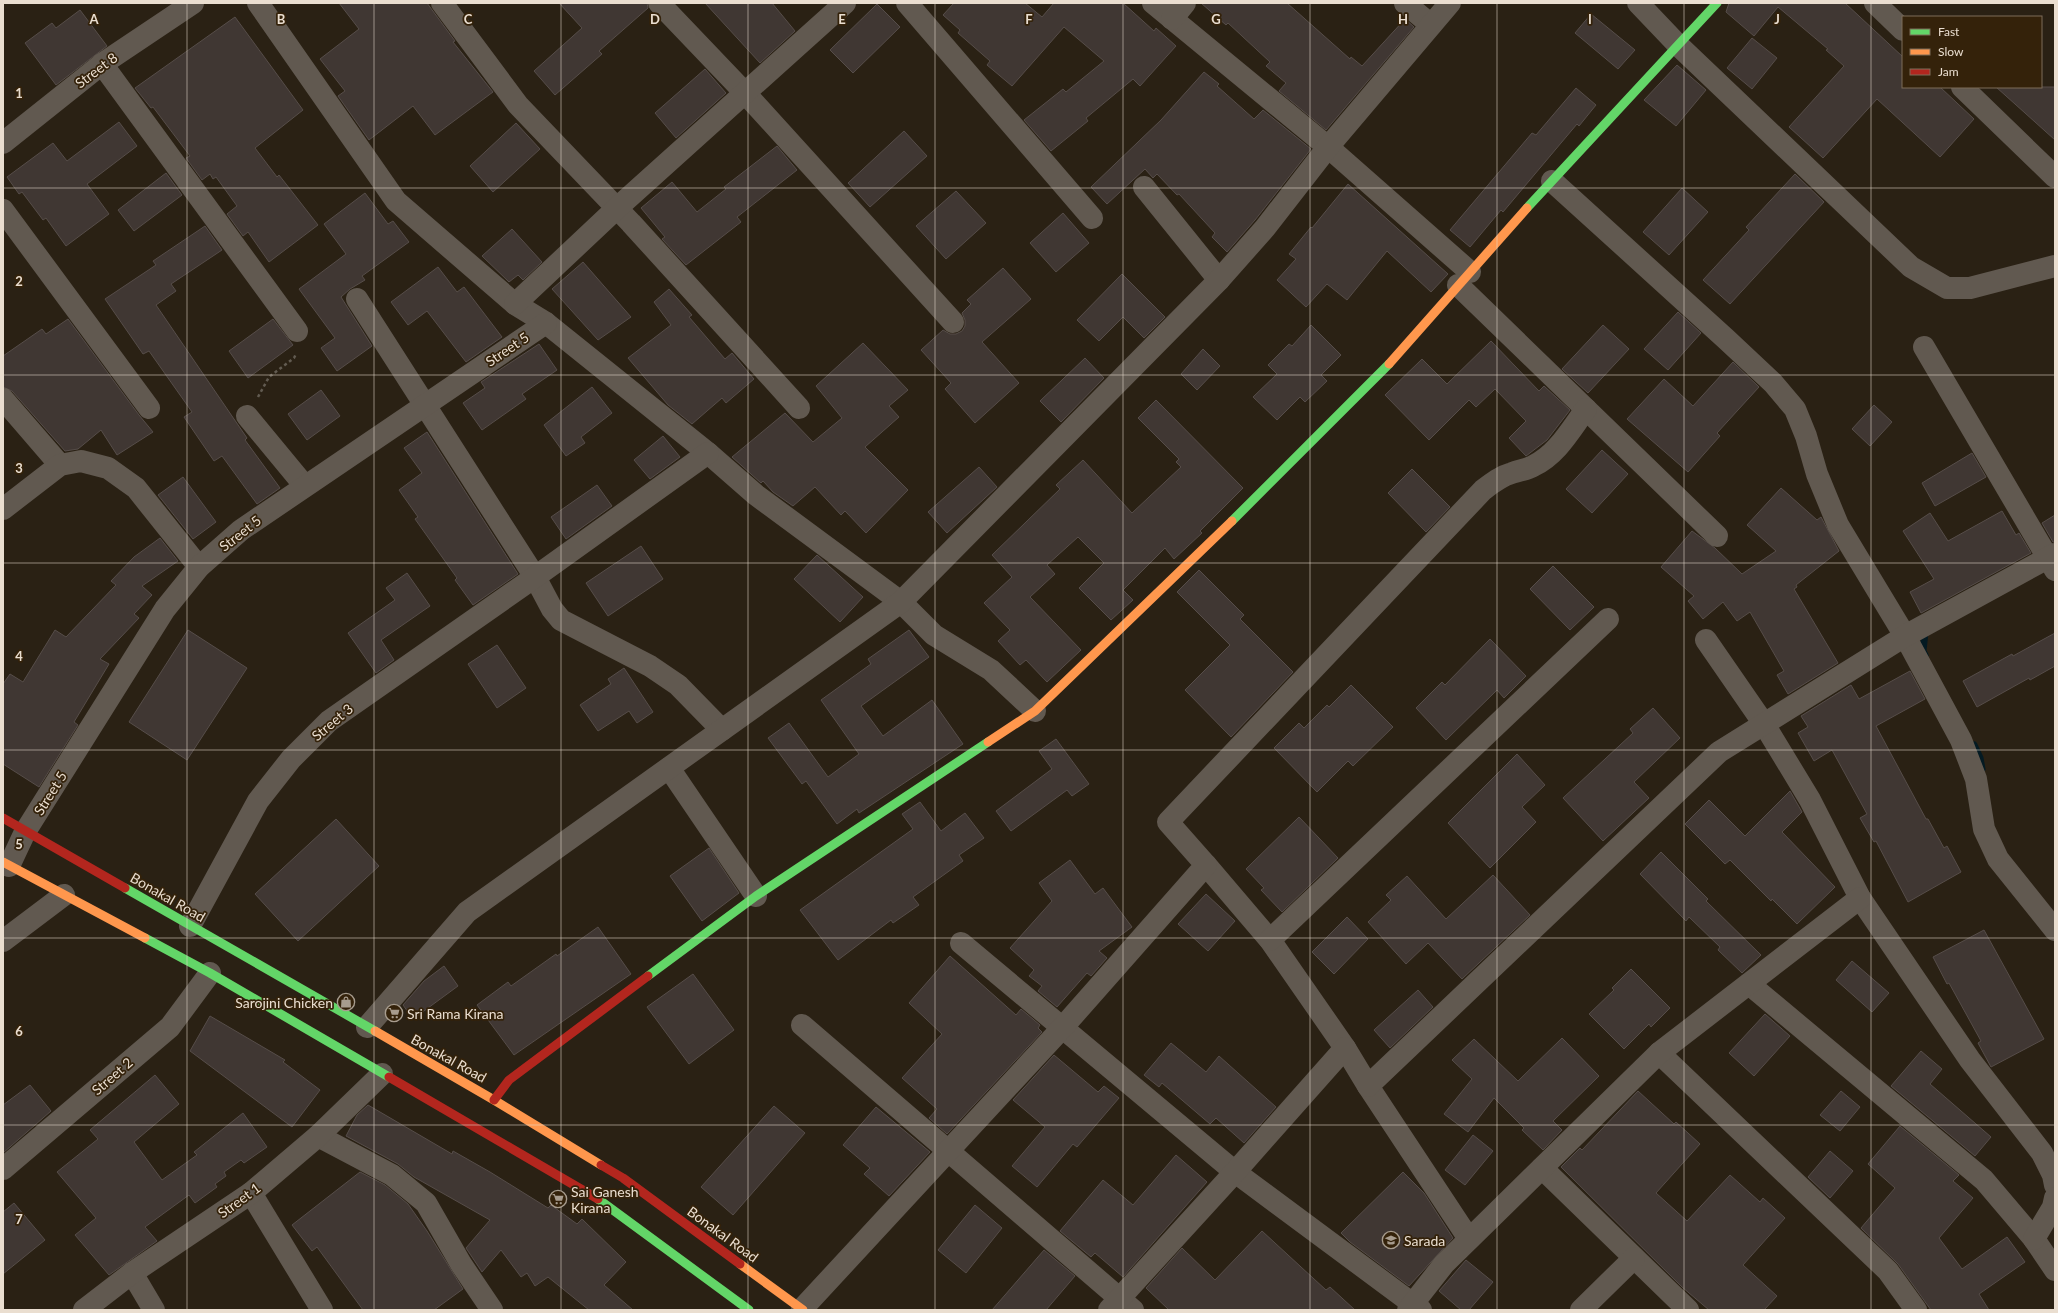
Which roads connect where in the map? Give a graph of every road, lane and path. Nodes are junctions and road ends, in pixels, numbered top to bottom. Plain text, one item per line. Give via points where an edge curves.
1 (193, 3) edge
2 (258, 3) edge
3 (442, 3) edge
4 (659, 3) edge
5 (845, 3) edge
6 (907, 3) edge
7 (1153, 3) edge
8 (1406, 3) edge
9 (1450, 3) edge
10 (1638, 3) edge
11 (1717, 3) edge
12 (1875, 3) edge
13 (1178, 11) edge
14 (1431, 25) junction
15 (1902, 29) edge
16 (1679, 46) junction
17 (102, 64) junction
18 (1963, 88) edge
19 (745, 93) junction
20 (3, 143) edge
21 (1328, 147) junction
22 (2055, 176) edge
23 (1552, 181) junction
24 (1144, 187) dead end
25 (617, 208) junction
26 (3, 210) edge
27 (1092, 218) dead end
28 (2055, 266) edge
29 (1464, 279) junction
30 (1219, 280) junction
31 (357, 299) dead end
32 (515, 304) junction
33 (953, 322) dead end
34 (546, 323) junction
35 (297, 331) joint
36 (1924, 347) dead end
37 (3, 399) edge
38 (425, 404) junction
39 (149, 408) dead end
40 (799, 408) dead end
41 (1586, 409) junction
42 (247, 416) joint
43 (708, 453) junction
44 (60, 465) junction
45 (304, 485) junction
46 (3, 509) edge
47 (1717, 536) dead end
48 (2052, 561) edge
49 (199, 567) junction
50 (535, 577) junction
51 (901, 602) junction
52 (1608, 619) dead end
53 (1905, 636) junction
54 (1706, 640) dead end
55 (1035, 712) junction
56 (1764, 724) junction
57 (722, 730) junction
58 (669, 768) junction
59 (3, 818) edge
60 (25, 832) junction
61 (6, 864) edge
62 (1206, 865) junction
63 (64, 895) junction
64 (756, 896) junction
65 (1860, 898) junction
66 (190, 926) junction
67 (2055, 930) edge
68 (1270, 940) junction
69 (3, 941) edge
70 (961, 943) dead end
71 (210, 973) junction
72 (1749, 984) junction
73 (802, 1025) dead end
74 (367, 1027) junction
75 (1063, 1027) junction
76 (1345, 1048) junction
77 (1659, 1053) junction
78 (382, 1074) junction
79 (1368, 1086) junction
80 (494, 1100) junction
81 (318, 1136) junction
82 (950, 1151) junction
83 (1542, 1168) junction
84 (3, 1169) edge
85 (1236, 1172) junction
86 (2055, 1185) edge
87 (251, 1193) junction
88 (2055, 1198) edge
89 (2034, 1239) junction
90 (1469, 1240) junction
91 (1634, 1258) junction
92 (2055, 1270) edge
93 (132, 1272) junction
94 (1120, 1306) edge
95 (1414, 1308) edge
96 (84, 1310) edge
97 (154, 1310) edge
98 (322, 1310) edge
99 (492, 1310) edge
100 (749, 1310) edge
101 (803, 1310) edge
102 (1581, 1310) edge
103 (1688, 1310) edge
104 (1916, 1310) edge

1 - 17 street, Street 8
2 - 32 street via 396,201
3 - 25 street via 518,105
4 - 19 street
5 - 19 street
6 - 27 street
7 - 13 street
8 - 14 street
9 - 14 street
10 - 16 street
11 - 16 main road
12 - 15 street
13 - 21 street
14 - 21 street
16 - 23 main road
16 - 28 street via 1911,267 1928,278 1947,288 1970,288
17 - 20 street, Street 8
17 - 35 street
18 - 22 street
19 - 25 street
19 - 33 street
21 - 29 street
21 - 30 street via 1265,228
23 - 29 main road
23 - 53 street via 1726,338 1773,383 1795,409 1838,525
24 - 30 street
25 - 32 street
25 - 40 street
26 - 39 street
29 - 41 street
29 - 55 main road via 1398,355
30 - 51 street
31 - 38 street
32 - 34 street
34 - 38 street, Street 5
34 - 43 street
35 - 42 path via 301,345 294,358 269,378
36 - 48 street
37 - 44 street
38 - 45 street, Street 5
38 - 50 street
41 - 47 street
41 - 62 street via 1547,457 1533,467 1497,480 1483,490 1168,822
42 - 45 street
43 - 50 street, Street 3
43 - 51 street via 756,495
44 - 46 street
44 - 49 street via 82,461 108,468 136,488
45 - 49 street, Street 5 via 241,530
48 - 53 street
49 - 60 street, Street 5 via 166,609
50 - 57 street via 552,609 561,620 650,666 678,685
50 - 66 street, Street 3 via 329,721 291,759 258,801
51 - 55 street via 934,635 991,670
51 - 57 street
52 - 68 street
53 - 56 street
53 - 67 street via 1961,740 1976,779 1984,829 1998,859
54 - 56 street
55 - 64 main road
56 - 65 street via 1810,800
56 - 79 street via 1719,752
57 - 58 street
58 - 64 street
58 - 74 street via 467,912
59 - 60 main road, Bonakal Road
60 - 61 street, Street 5
60 - 66 main road, Bonakal Road
61 - 63 main road
62 - 68 street
62 - 75 street
63 - 69 street
63 - 71 main road
64 - 80 main road via 509,1080
65 - 72 street
65 - 86 street via 1970,1060 2042,1153
66 - 74 main road, Bonakal Road
68 - 76 street
70 - 75 street
71 - 78 main road
71 - 84 street, Street 2 via 170,1027
72 - 77 street
72 - 89 street via 1984,1180
73 - 82 street
74 - 80 main road, Bonakal Road
75 - 82 street
75 - 85 street
76 - 79 street
76 - 85 street
77 - 83 street
77 - 104 street via 1888,1271
78 - 81 street, Street 1
78 - 100 main road via 597,1199
79 - 90 street
80 - 101 main road, Bonakal Road via 623,1178
81 - 87 street, Street 1
81 - 99 street via 392,1175 426,1203 461,1264
82 - 94 street
82 - 101 street
83 - 90 street
83 - 91 street
85 - 94 street
85 - 95 street
87 - 93 street, Street 1
87 - 98 street
88 - 89 street via 2053,1207
89 - 92 street
90 - 95 street via 1444,1264
91 - 102 street
91 - 103 street
93 - 96 street, Street 1
93 - 97 street

